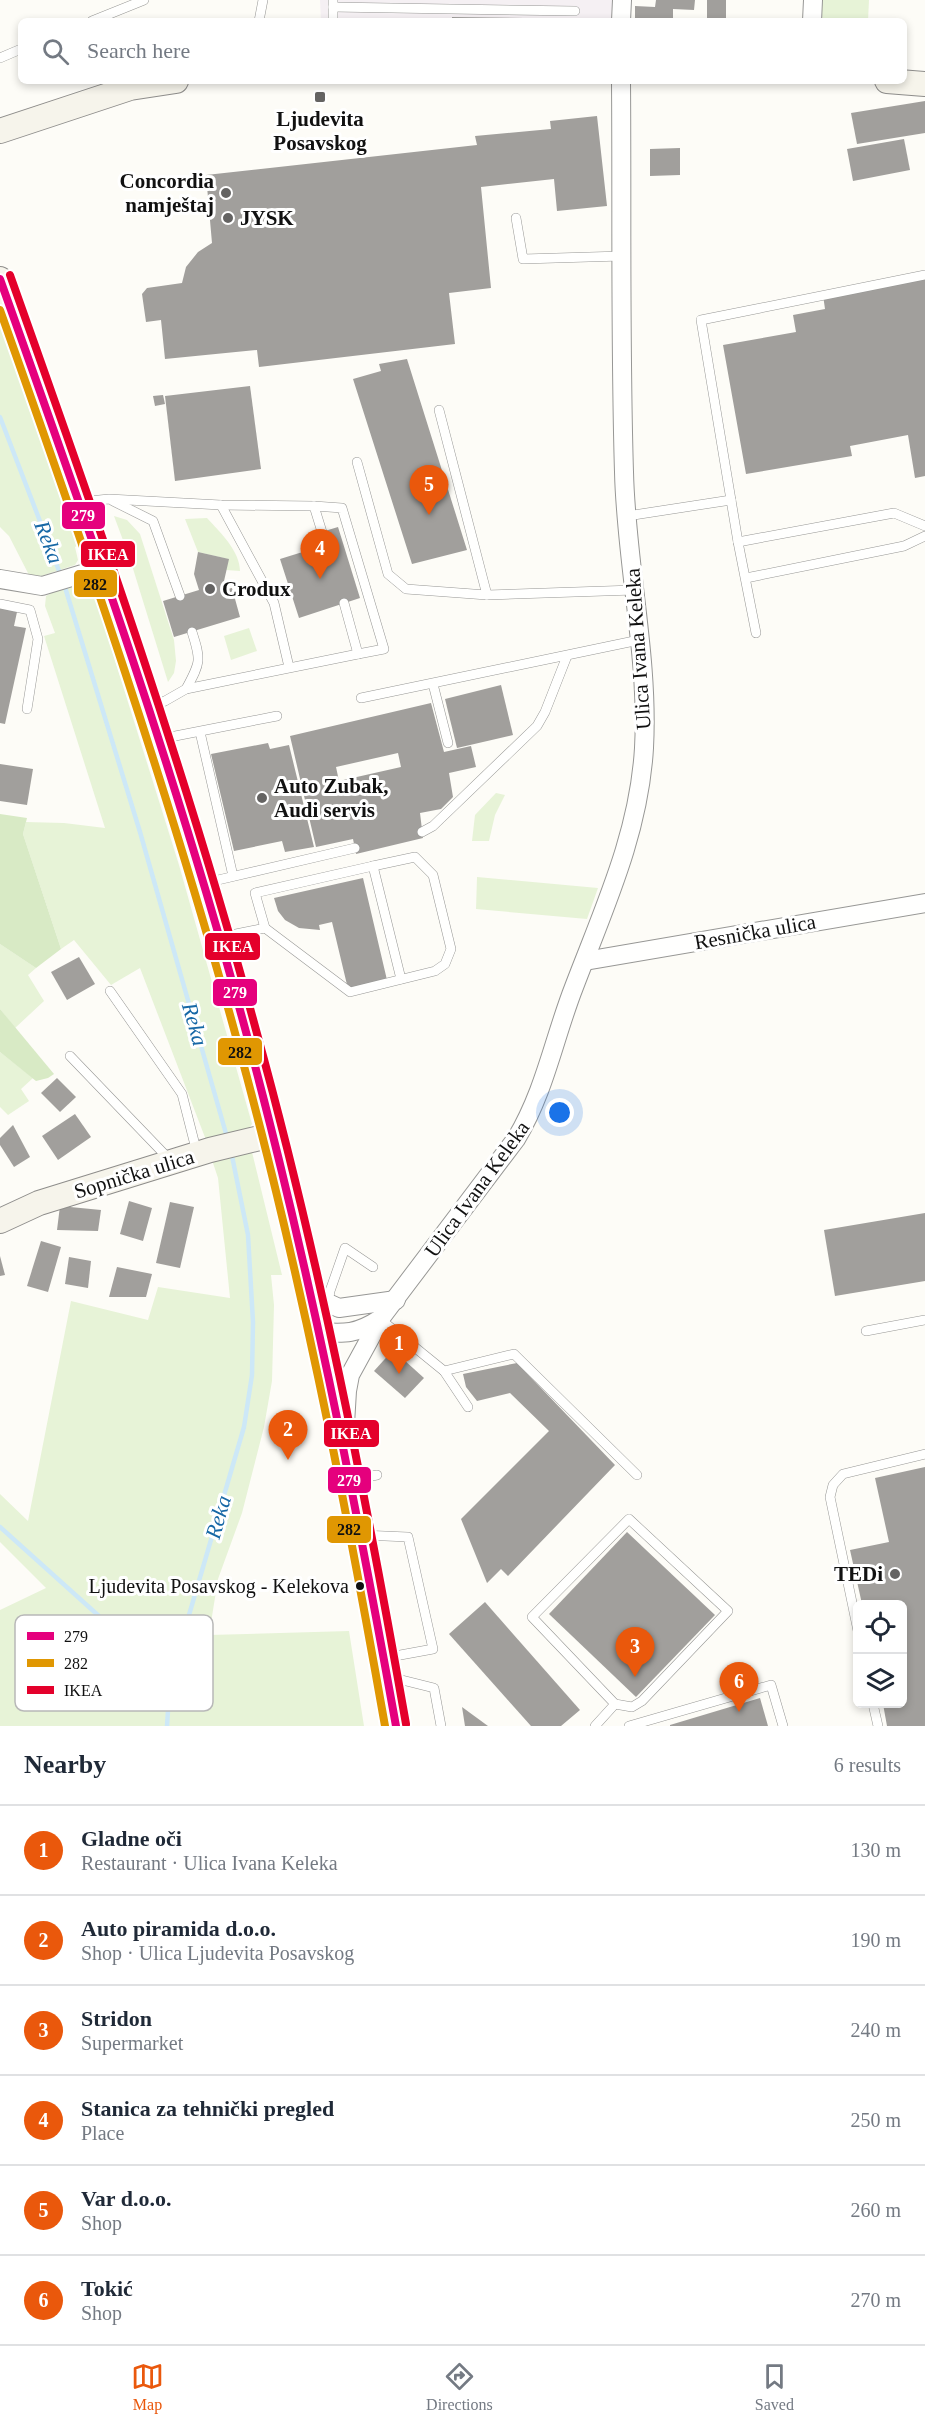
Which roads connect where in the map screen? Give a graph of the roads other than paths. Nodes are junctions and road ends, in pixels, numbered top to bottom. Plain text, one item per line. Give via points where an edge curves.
1 (144, 0) edge
2 (263, 0) edge
3 (622, 0) edge
4 (813, 0) edge
5 (333, 4) edge
6 (575, 10) dead end
7 (99, 18) edge
8 (260, 18) edge
9 (621, 18) edge
10 (812, 18) edge
11 (18, 51) edge
12 (0, 58) edge
13 (907, 83) edge
14 (156, 84) edge
15 (621, 84) edge
16 (925, 84) edge
17 (0, 131) edge
18 (516, 218) dead end
19 (622, 256) junction
20 (925, 275) edge
21 (0, 279) edge
22 (439, 410) dead end
23 (357, 462) dead end
24 (109, 499) junction
25 (730, 500) junction
26 (79, 502) junction
27 (221, 505) junction
28 (314, 506) junction
29 (627, 516) junction
30 (925, 526) edge
31 (322, 532) dead end
32 (925, 536) edge
33 (738, 542) junction
34 (93, 571) junction
35 (746, 578) junction
36 (0, 579) edge
37 (634, 590) junction
38 (487, 595) junction
39 (180, 596) dead end
40 (344, 603) dead end
41 (0, 604) edge
42 (192, 632) dead end
43 (756, 633) dead end
44 (639, 640) junction
45 (358, 654) junction
46 (567, 656) junction
47 (289, 668) junction
48 (433, 684) junction
49 (186, 689) junction
50 (361, 698) dead end
51 (147, 707) junction
52 (27, 709) dead end
53 (277, 716) dead end
54 (200, 732) junction
55 (158, 740) junction
56 (448, 742) dead end
57 (422, 831) dead end
58 (355, 848) dead end
59 (373, 866) junction
60 (233, 876) junction
61 (203, 884) junction
62 (925, 903) edge
63 (265, 928) junction
64 (219, 938) junction
65 (585, 961) junction
66 (401, 980) junction
67 (110, 991) dead end
68 (70, 1056) dead end
69 (272, 1135) junction
70 (204, 1152) junction
71 (172, 1162) junction
72 (0, 1221) edge
73 (373, 1267) dead end
74 (309, 1289) junction
75 (396, 1300) junction
76 (328, 1304) junction
77 (380, 1319) junction
78 (925, 1320) edge
79 (866, 1331) dead end
80 (319, 1332) junction
81 (444, 1371) junction
82 (468, 1407) dead end
83 (344, 1450) junction
84 (925, 1454) edge
85 (377, 1475) dead end
86 (637, 1475) dead end
87 (350, 1481) junction
88 (362, 1535) junction
89 (853, 1607) edge
90 (386, 1667) junction
91 (615, 1704) junction
92 (874, 1708) edge
93 (396, 1726) edge
94 (441, 1726) edge
95 (595, 1726) edge
96 (628, 1726) edge
97 (783, 1726) edge
98 (878, 1726) edge

1 - 7 lane
2 - 8 lane
3 - 9 street
4 - 10 street
5 - 6 lane
11 - 12 lane
13 - 16 main road
14 - 17 main road via 130,88
15 - 19 street, Ulica Ivana Keleka
18 - 19 lane via 523,259
19 - 29 street, Ulica Ivana Keleka
20 - 25 lane via 701,320
21 - 26 main road
22 - 38 lane
23 - 38 lane via 388,574 406,589
24 - 26 lane
24 - 27 lane
24 - 39 lane via 153,521
25 - 29 lane
25 - 33 lane
26 - 34 main road
27 - 28 lane
27 - 47 lane via 274,603
28 - 31 lane
28 - 45 lane via 342,508 374,612 384,649
29 - 37 street, Ulica Ivana Keleka
30 - 33 lane via 894,513
32 - 35 lane via 904,546
33 - 35 lane
34 - 36 street via 42,586
34 - 51 main road
35 - 43 lane
37 - 38 lane
37 - 44 street, Ulica Ivana Keleka
40 - 45 lane
41 - 52 lane via 30,610 38,639
42 - 49 lane via 200,656
44 - 46 lane
44 - 65 street, Ulica Ivana Keleka via 644,740 636,808 621,867
45 - 47 lane
46 - 48 lane
46 - 57 lane via 537,726 433,826
47 - 49 lane
48 - 50 lane
48 - 56 lane
49 - 51 lane
51 - 55 main road
53 - 54 lane
54 - 55 lane
54 - 60 lane
55 - 61 main road
58 - 60 lane
59 - 63 lane via 255,893
59 - 66 lane
59 - 66 lane via 415,857 433,875 451,949 449,958 435,970
60 - 61 lane
61 - 64 main road
62 - 65 street, Resnička ulica
63 - 64 lane
63 - 66 lane via 350,992
64 - 69 main road
65 - 75 street, Ulica Ivana Keleka via 529,1118
67 - 70 lane via 182,1094
68 - 71 lane
69 - 70 main road, Sopnička ulica
69 - 74 main road
70 - 71 main road, Sopnička ulica
71 - 72 main road, Sopnička ulica via 39,1203
73 - 76 lane via 345,1248
74 - 76 street
74 - 80 main road
75 - 76 street via 339,1308
75 - 77 street, Ulica Ivana Keleka
77 - 80 street, Ulica Ivana Keleka via 364,1329 344,1334
77 - 81 lane
77 - 83 street, Ulica Ivana Keleka via 350,1375
78 - 79 lane
80 - 83 main road
81 - 82 lane
81 - 86 lane via 514,1354
83 - 87 main road
84 - 89 lane via 843,1474 833,1485 830,1497
85 - 87 lane
87 - 88 main road
88 - 90 main road
88 - 90 lane via 408,1537 433,1649
90 - 93 main road
90 - 94 lane via 434,1688
91 - 91 lane via 532,1617 629,1519 728,1611 642,1701 632,1707
91 - 95 lane
92 - 98 lane
96 - 97 lane via 771,1684

